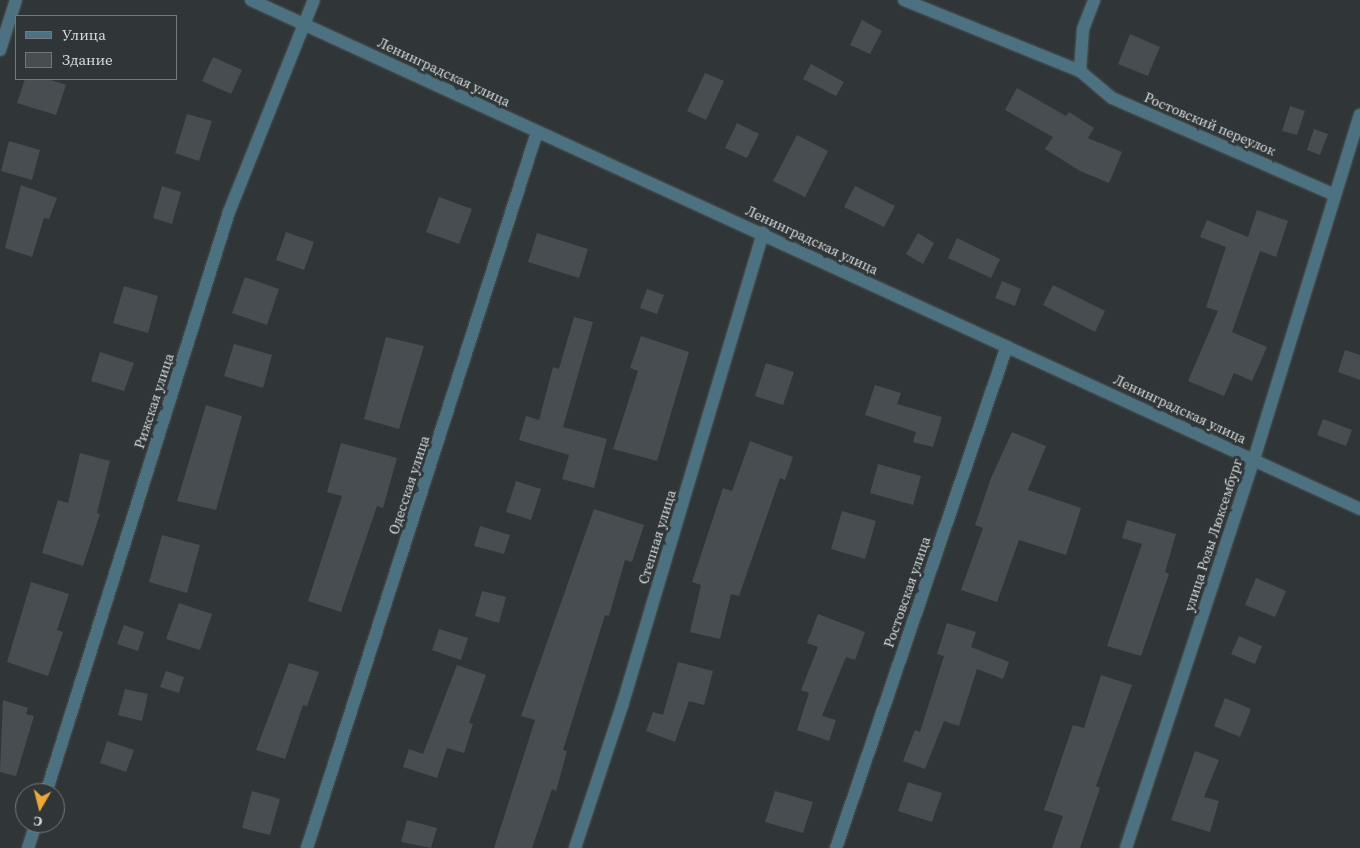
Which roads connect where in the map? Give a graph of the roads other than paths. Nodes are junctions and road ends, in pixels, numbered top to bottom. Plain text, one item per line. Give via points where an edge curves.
1 (16, 0) edge
2 (251, 0) edge
3 (314, 0) edge
4 (904, 0) edge
5 (1094, 0) edge
6 (303, 23) junction
7 (0, 50) edge
8 (1080, 71) junction
9 (1360, 114) edge
10 (537, 132) junction
11 (1335, 195) junction
12 (763, 233) junction
13 (1007, 346) junction
14 (1254, 459) junction
15 (1360, 509) edge
16 (49, 783) edge
17 (33, 833) edge
18 (28, 848) edge
19 (307, 848) edge
20 (575, 848) edge
21 (836, 848) edge
22 (1126, 848) edge

1 - 7 street
2 - 6 street, Ленинградская улица
3 - 6 street
4 - 8 street, Ростовский переулок
5 - 8 street via 1084,29
6 - 10 street, Ленинградская улица
6 - 16 street, Рижская улица via 229,212
8 - 11 street, Ростовский переулок via 1112,98
9 - 11 street, улица Розы Люксембург
10 - 12 street, Ленинградская улица
10 - 19 street, Одесская улица
11 - 14 street, улица Розы Люксембург
12 - 13 street, Ленинградская улица
12 - 20 street, Степная улица via 622,706
13 - 14 street, Ленинградская улица
13 - 21 street, Ростовская улица
14 - 15 street, Ленинградская улица
14 - 22 street, улица Розы Люксембург
17 - 18 street

